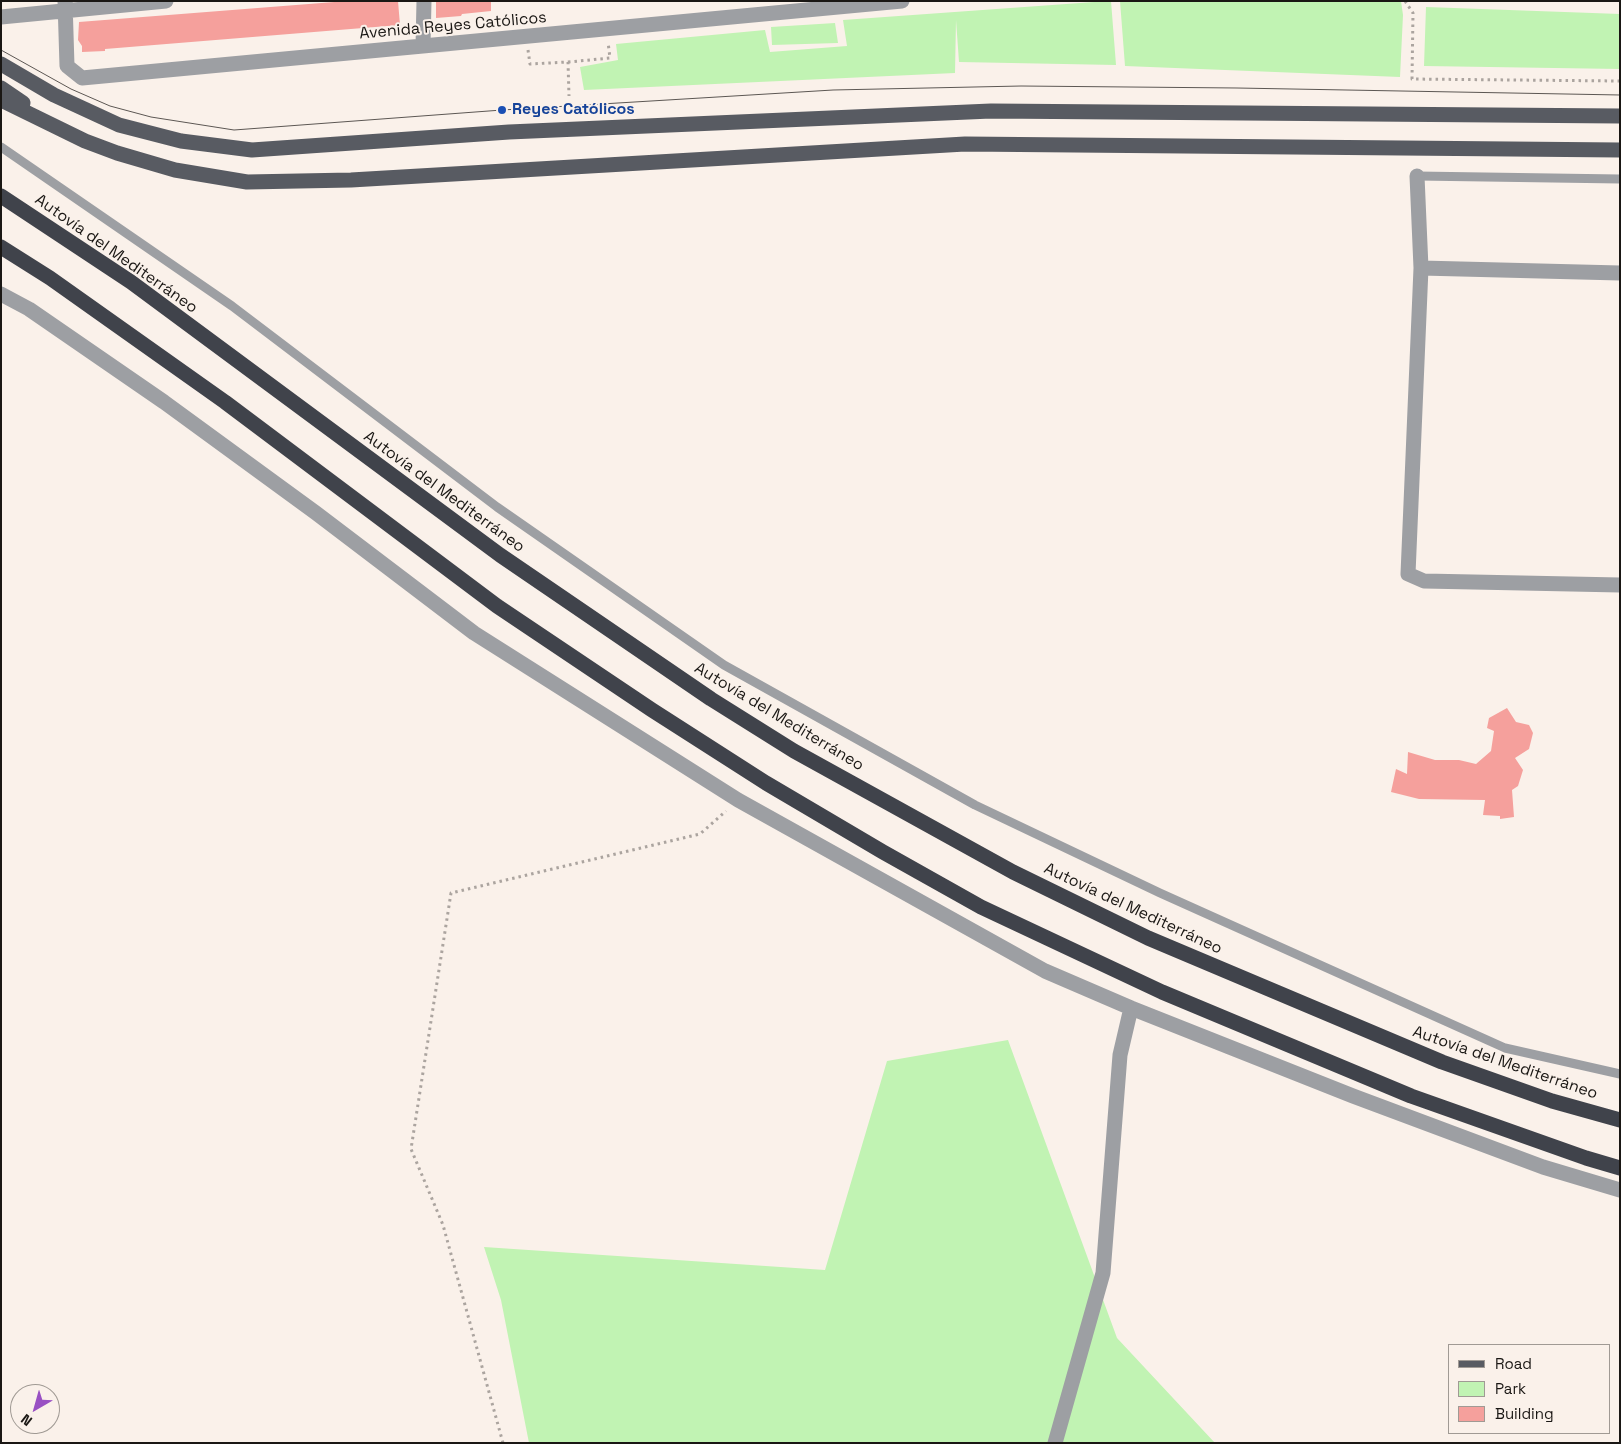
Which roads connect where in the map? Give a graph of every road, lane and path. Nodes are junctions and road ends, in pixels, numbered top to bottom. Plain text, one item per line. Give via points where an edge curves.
1 (166, 1) edge
2 (424, 1) edge
3 (902, 1) edge
4 (1405, 1) edge
5 (65, 6) edge
6 (1, 17) edge
7 (607, 29) junction
8 (527, 36) junction
9 (424, 46) junction
10 (568, 62) junction
11 (1, 64) edge
12 (1620, 81) edge
13 (1, 88) edge
14 (569, 96) dead end
15 (1, 100) edge
16 (1620, 116) edge
17 (52, 125) junction
18 (1, 147) edge
19 (1620, 150) edge
20 (1418, 176) joint
21 (1620, 179) edge
22 (1, 196) edge
23 (1, 247) edge
24 (1421, 268) junction
25 (1620, 273) edge
26 (1, 294) edge
27 (1620, 585) edge
28 (738, 800) junction
29 (1131, 1008) junction
30 (1620, 1074) edge
31 (1620, 1120) edge
32 (1620, 1168) edge
33 (1620, 1190) edge
34 (503, 1443) edge
35 (1055, 1443) edge

1 - 5 street
2 - 9 street
3 - 7 street, Avenida Reyes Católicos
4 - 12 path via 1413,13 1412,79
5 - 6 street
5 - 9 street, Avenida Reyes Católicos via 67,66 82,78
7 - 8 street, Avenida Reyes Católicos
7 - 10 path via 610,58
8 - 9 street, Avenida Reyes Católicos
8 - 10 path via 530,64
10 - 14 path
11 - 16 main road via 54,95 119,124 181,141 252,150 509,132 991,111
13 - 17 main road
15 - 17 main road
17 - 19 main road via 117,153 175,170 246,182 351,180 965,144
18 - 30 lane via 232,306 497,507 724,665 975,805 1160,894 1505,1048
20 - 21 lane
20 - 24 street
22 - 31 highway, Autovía del Mediterráneo via 131,282 500,555 794,751 1013,872 1148,938 1442,1062 1552,1101
23 - 32 highway via 225,402 497,606 766,783 883,852 981,907 1162,992 1411,1096
24 - 25 street
24 - 27 street via 1408,574 1424,581
26 - 28 street via 29,309 164,402 474,634
28 - 29 street via 1045,971
28 - 34 path via 700,834 450,893 411,1149 443,1225
29 - 33 street via 1362,1100 1544,1167
29 - 35 street via 1120,1055 1103,1273

